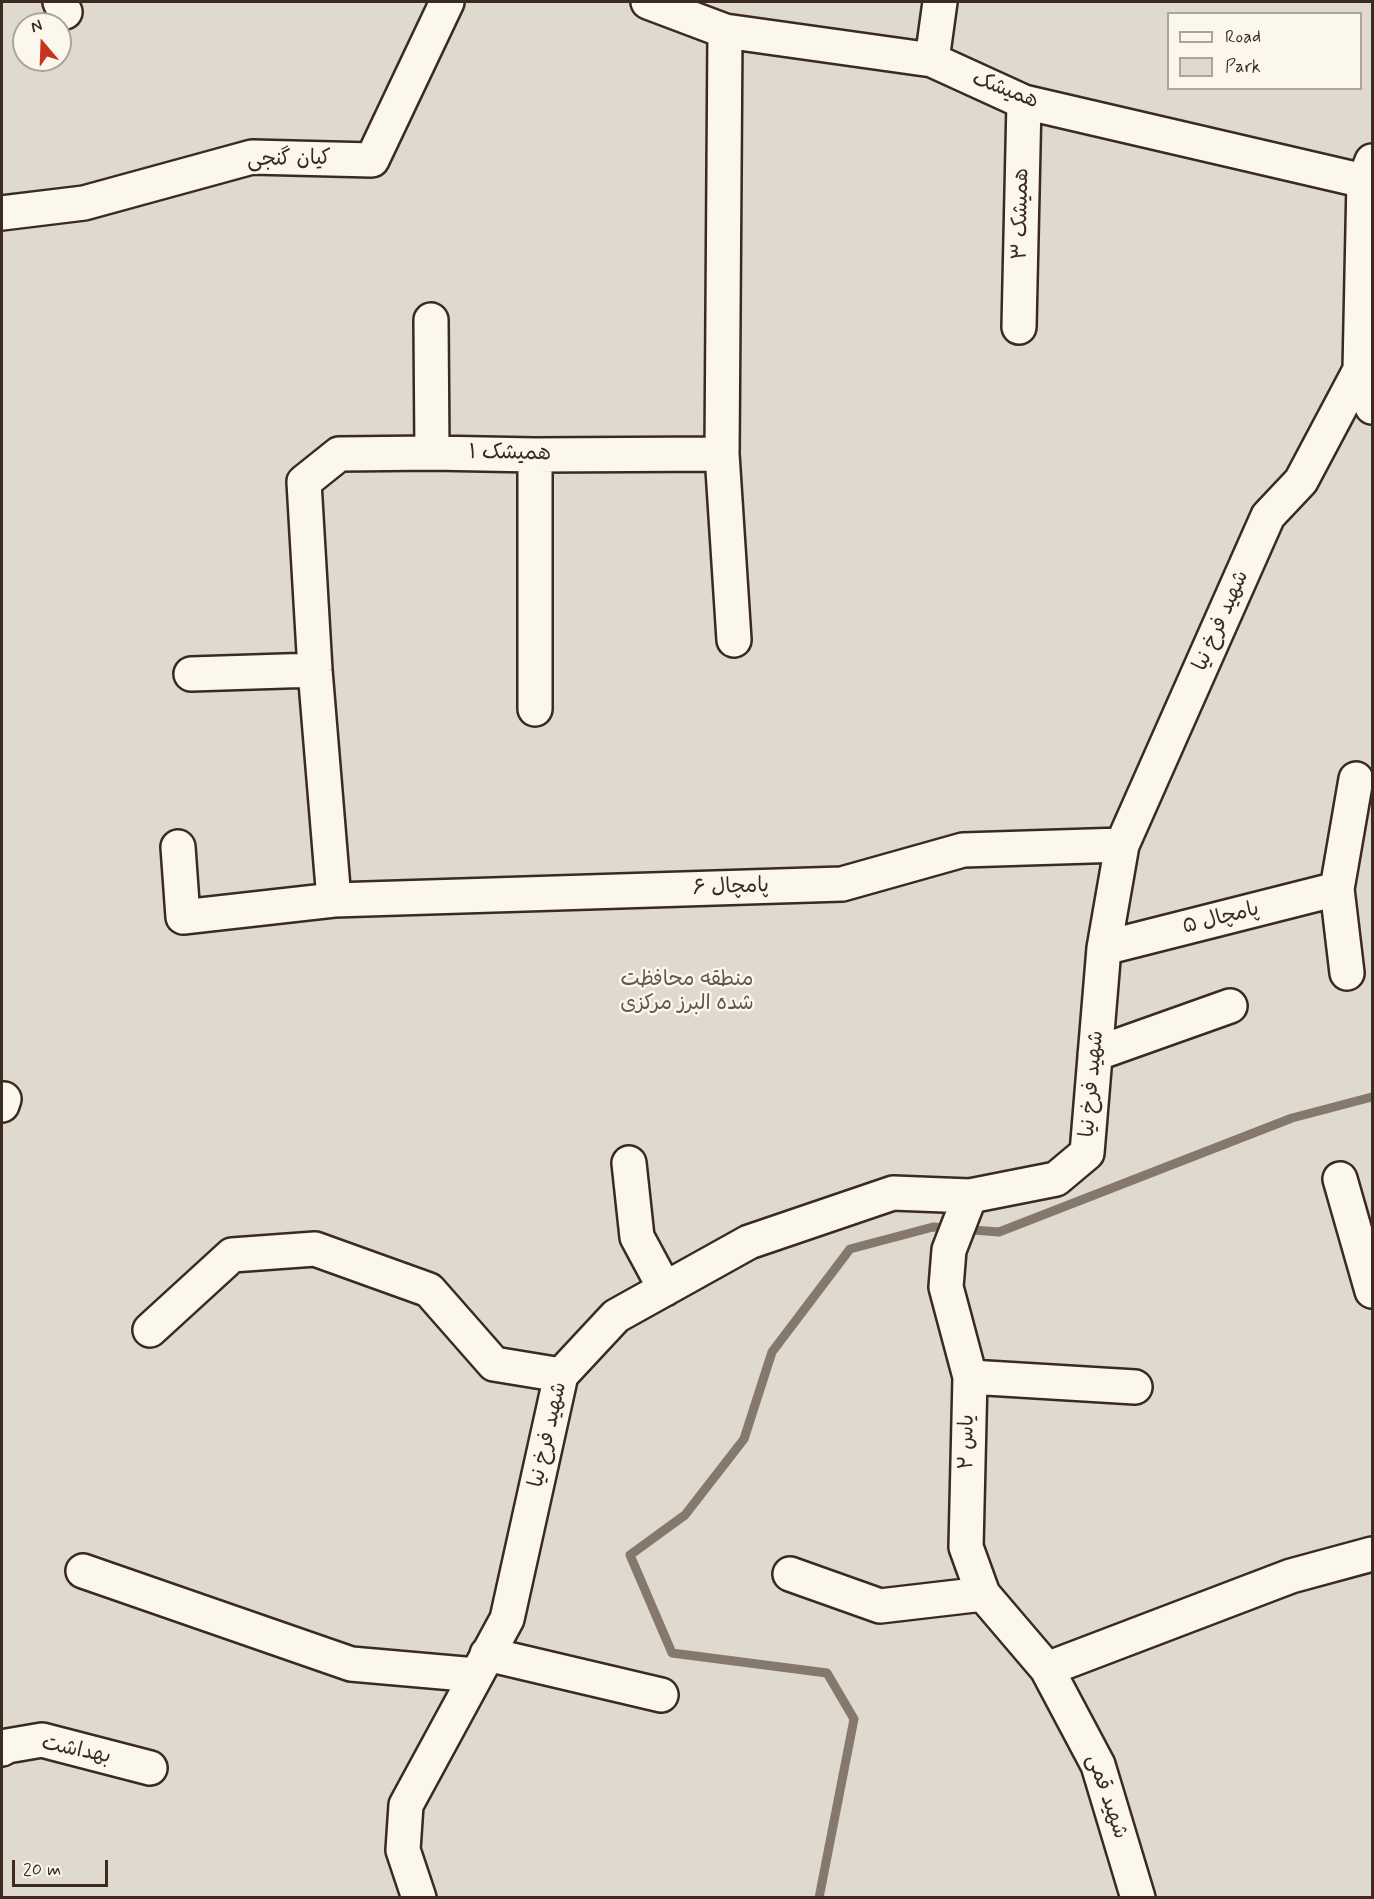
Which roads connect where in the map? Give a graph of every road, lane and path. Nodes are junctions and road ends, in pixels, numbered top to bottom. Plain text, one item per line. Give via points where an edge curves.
1 (447, 2) edge
2 (648, 2) edge
3 (940, 2) edge
4 (725, 31) junction
5 (932, 60) junction
6 (1024, 102) junction
7 (1370, 174) edge
8 (2, 213) edge
9 (431, 320) dead end
10 (1019, 327) dead end
11 (1360, 370) junction
12 (1372, 407) edge
13 (432, 453) junction
14 (722, 454) junction
15 (535, 455) junction
16 (734, 640) dead end
17 (315, 670) junction
18 (191, 674) dead end
19 (535, 709) dead end
20 (1356, 779) dead end
21 (1122, 845) junction
22 (178, 847) dead end
23 (1337, 889) junction
24 (334, 900) junction
25 (1104, 948) junction
26 (1347, 973) dead end
27 (1230, 1006) dead end
28 (1095, 1054) junction
29 (629, 1163) dead end
30 (1340, 1179) dead end
31 (966, 1206) junction
32 (665, 1289) junction
33 (1372, 1291) edge
34 (150, 1330) dead end
35 (561, 1375) junction
36 (970, 1377) junction
37 (1135, 1387) dead end
38 (1372, 1554) edge
39 (83, 1571) dead end
40 (790, 1574) dead end
41 (983, 1594) junction
42 (482, 1665) junction
43 (1047, 1669) junction
44 (661, 1695) dead end
45 (2, 1749) edge
46 (150, 1768) dead end
47 (419, 1898) edge
48 (1138, 1898) edge

1 - 8 street, کیان گنجی via 372,160 252,157 84,203
2 - 4 street, همیشک
3 - 5 street
4 - 5 street, همیشک
4 - 14 street
5 - 6 street, همیشک
6 - 7 street, همیشک
6 - 10 street, همیشک ۳
7 - 11 street, شهید فرخ نیا
9 - 13 street
11 - 12 street
11 - 21 street, شهید فرخ نیا via 1301,481 1268,516
13 - 15 street, همیشک ۱
13 - 17 street, همیشک ۱ via 339,454 304,482
14 - 15 street, همیشک ۱
14 - 16 street
15 - 19 street
17 - 18 street
17 - 24 street, همیشک ۱
20 - 23 street
21 - 24 street, پامچال ۶ via 963,850 842,884
21 - 25 street, شهید فرخ نیا
22 - 24 street, پامچال ۶ via 183,917
23 - 25 street, پامچال ۵
23 - 26 street
25 - 28 street, شهید فرخ نیا
27 - 28 street
28 - 31 street, شهید فرخ نیا via 1087,1154 1056,1179
29 - 32 street via 637,1237
30 - 33 street
31 - 32 street, شهید فرخ نیا via 893,1193 749,1242
31 - 36 street, یاس ۲ via 949,1250 946,1287
32 - 35 street, شهید فرخ نیا via 616,1316
34 - 35 street via 232,1255 315,1249 429,1290 494,1364
35 - 42 street, شهید فرخ نیا via 507,1619
36 - 37 street
36 - 41 street, یاس ۲ via 966,1547
38 - 43 street via 1291,1576
39 - 42 street via 351,1664
40 - 41 street via 880,1606
41 - 43 street, یاس ۲
42 - 44 street
42 - 47 street, شهید فرخ نیا via 406,1805 403,1850
43 - 48 street, شهید قمی via 1098,1765
45 - 46 street, بهداشت via 42,1740

